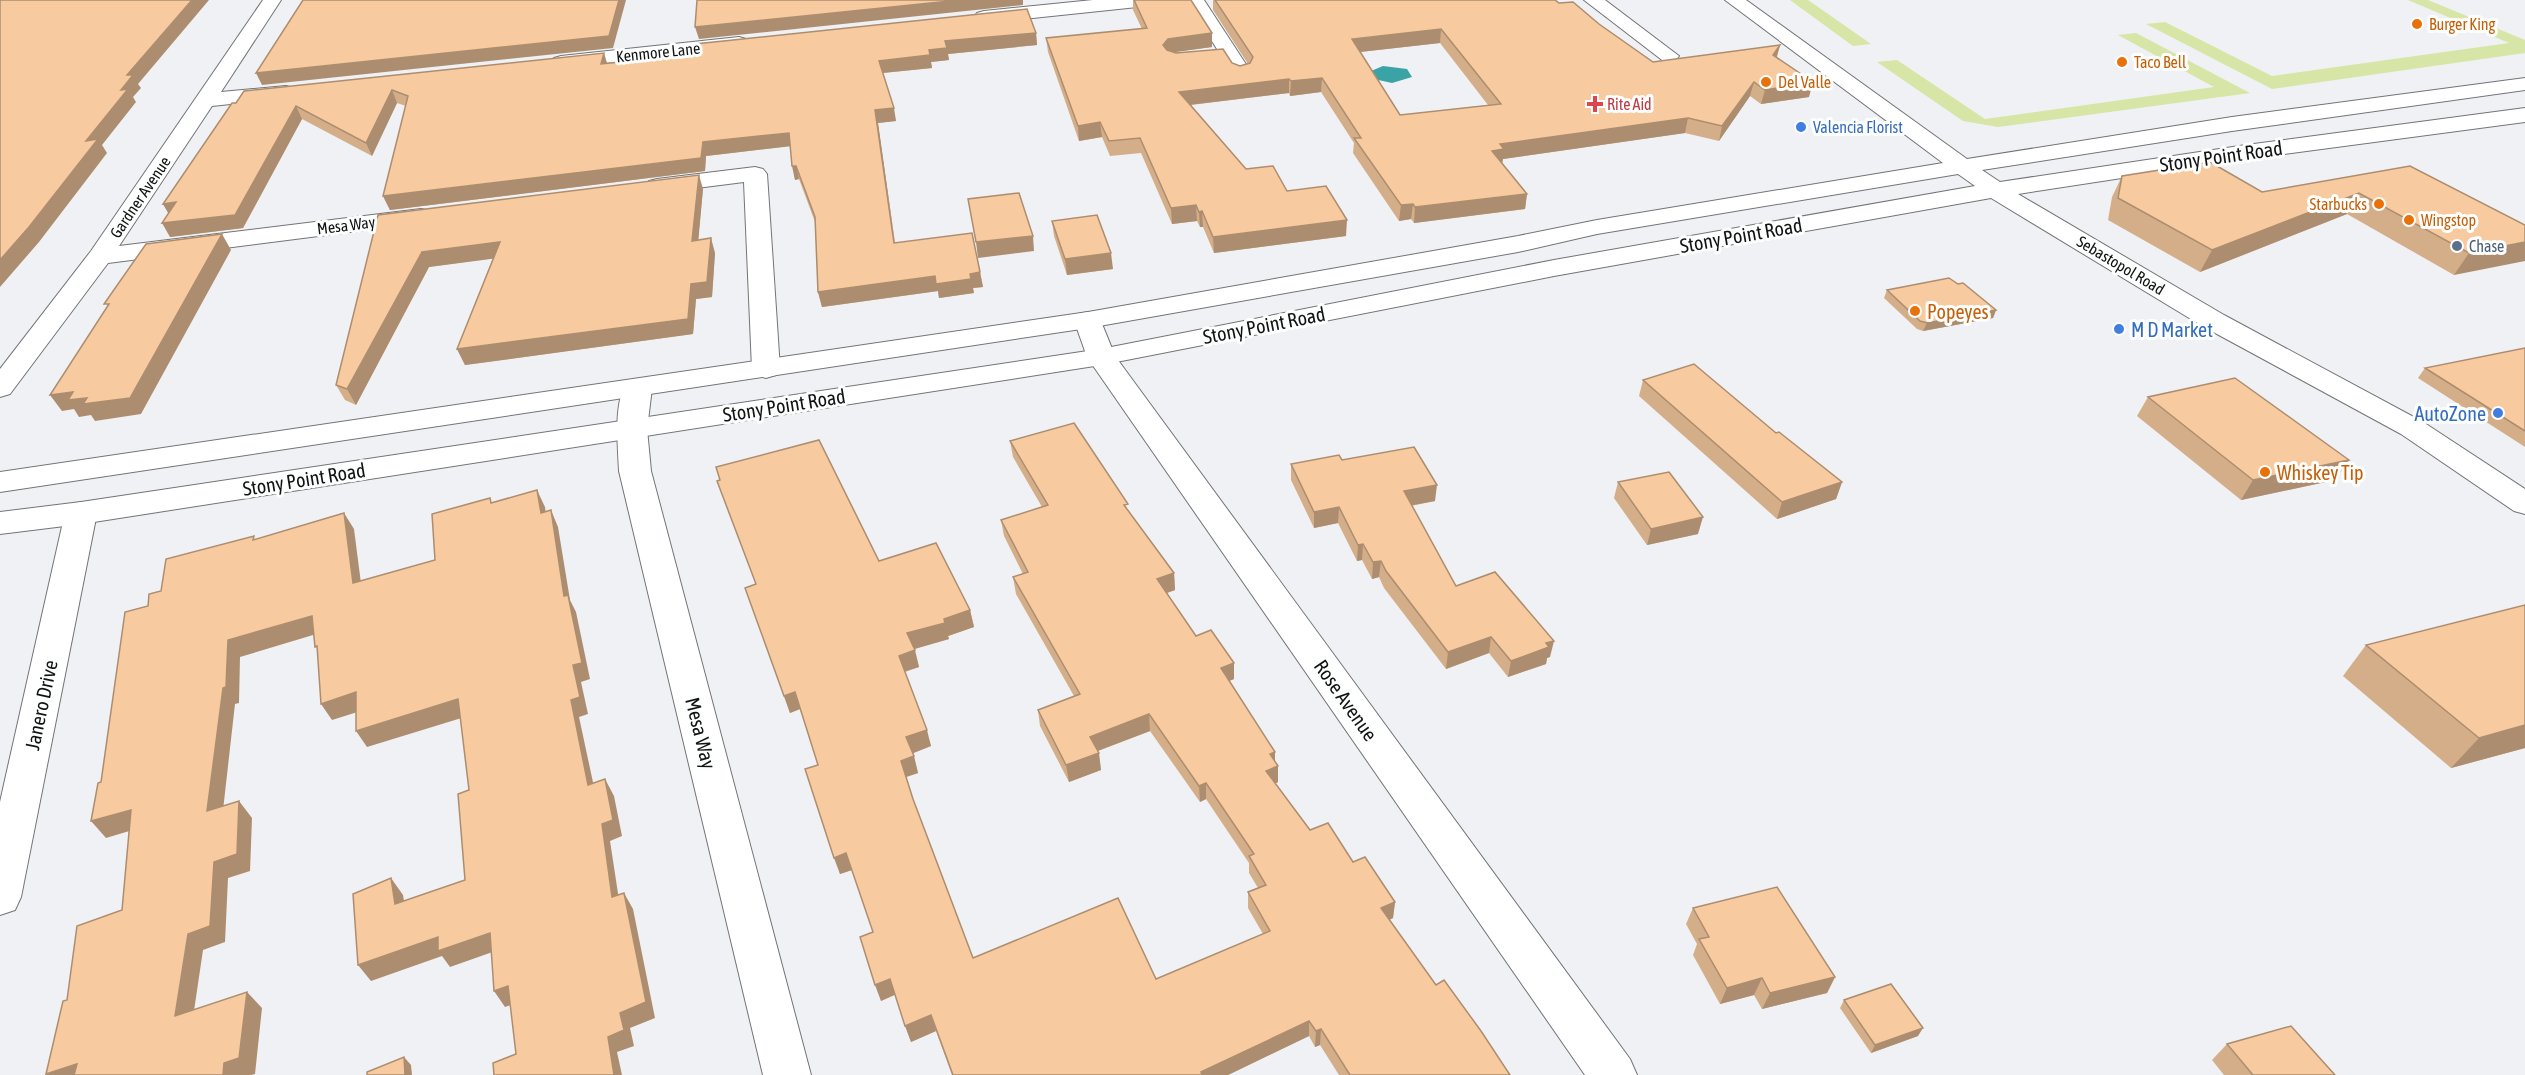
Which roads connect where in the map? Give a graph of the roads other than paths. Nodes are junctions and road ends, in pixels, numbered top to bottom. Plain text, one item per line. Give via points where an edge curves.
1 (272, 0) edge
2 (1146, 0) edge
3 (1195, 0) edge
4 (1593, 0) edge
5 (1734, 0) edge
6 (968, 19) edge
7 (753, 42) edge
8 (1229, 54) junction
9 (1208, 56) edge
10 (1670, 57) edge
11 (539, 65) edge
12 (1241, 72) edge
13 (2525, 84) edge
14 (300, 90) edge
15 (205, 100) junction
16 (2525, 115) edge
17 (1961, 167) junction
18 (638, 188) edge
19 (1995, 190) junction
20 (439, 213) edge
21 (1597, 227) junction
22 (100, 256) junction
23 (1481, 282) junction
24 (1088, 320) junction
25 (1101, 357) junction
26 (766, 369) junction
27 (0, 388) edge
28 (637, 388) junction
29 (632, 429) junction
30 (0, 482) edge
31 (2525, 504) edge
32 (81, 513) junction
33 (0, 523) edge
34 (0, 897) edge
35 (787, 1075) edge
36 (1613, 1075) edge

1 - 15 main road, Gardner Avenue
2 - 6 main road
3 - 8 main road
4 - 10 main road
5 - 17 main road, Sebastopol Road
7 - 11 main road, Kenmore Lane
8 - 9 main road
8 - 12 main road
13 - 17 main road, Stony Point Road via 2232,124
14 - 15 main road
15 - 22 main road, Gardner Avenue
16 - 19 main road, Stony Point Road
17 - 19 main road, Sebastopol Road
17 - 21 main road, Stony Point Road
18 - 26 main road via 755,174
19 - 23 main road, Stony Point Road
19 - 31 main road, Sebastopol Road via 2214,321 2412,428
20 - 22 main road, Mesa Way
21 - 23 main road via 1600,238 1587,252 1490,274
21 - 24 main road, Stony Point Road
22 - 27 main road, Gardner Avenue
23 - 25 main road, Stony Point Road
24 - 25 main road, Rose Avenue
24 - 26 main road, Stony Point Road
25 - 29 main road, Stony Point Road
25 - 36 main road, Rose Avenue
26 - 28 main road, Stony Point Road
28 - 29 main road, Mesa Way
28 - 30 main road, Stony Point Road
29 - 32 main road, Stony Point Road
29 - 35 main road, Mesa Way via 635,471
32 - 33 main road, Stony Point Road
32 - 34 main road, Janero Drive

